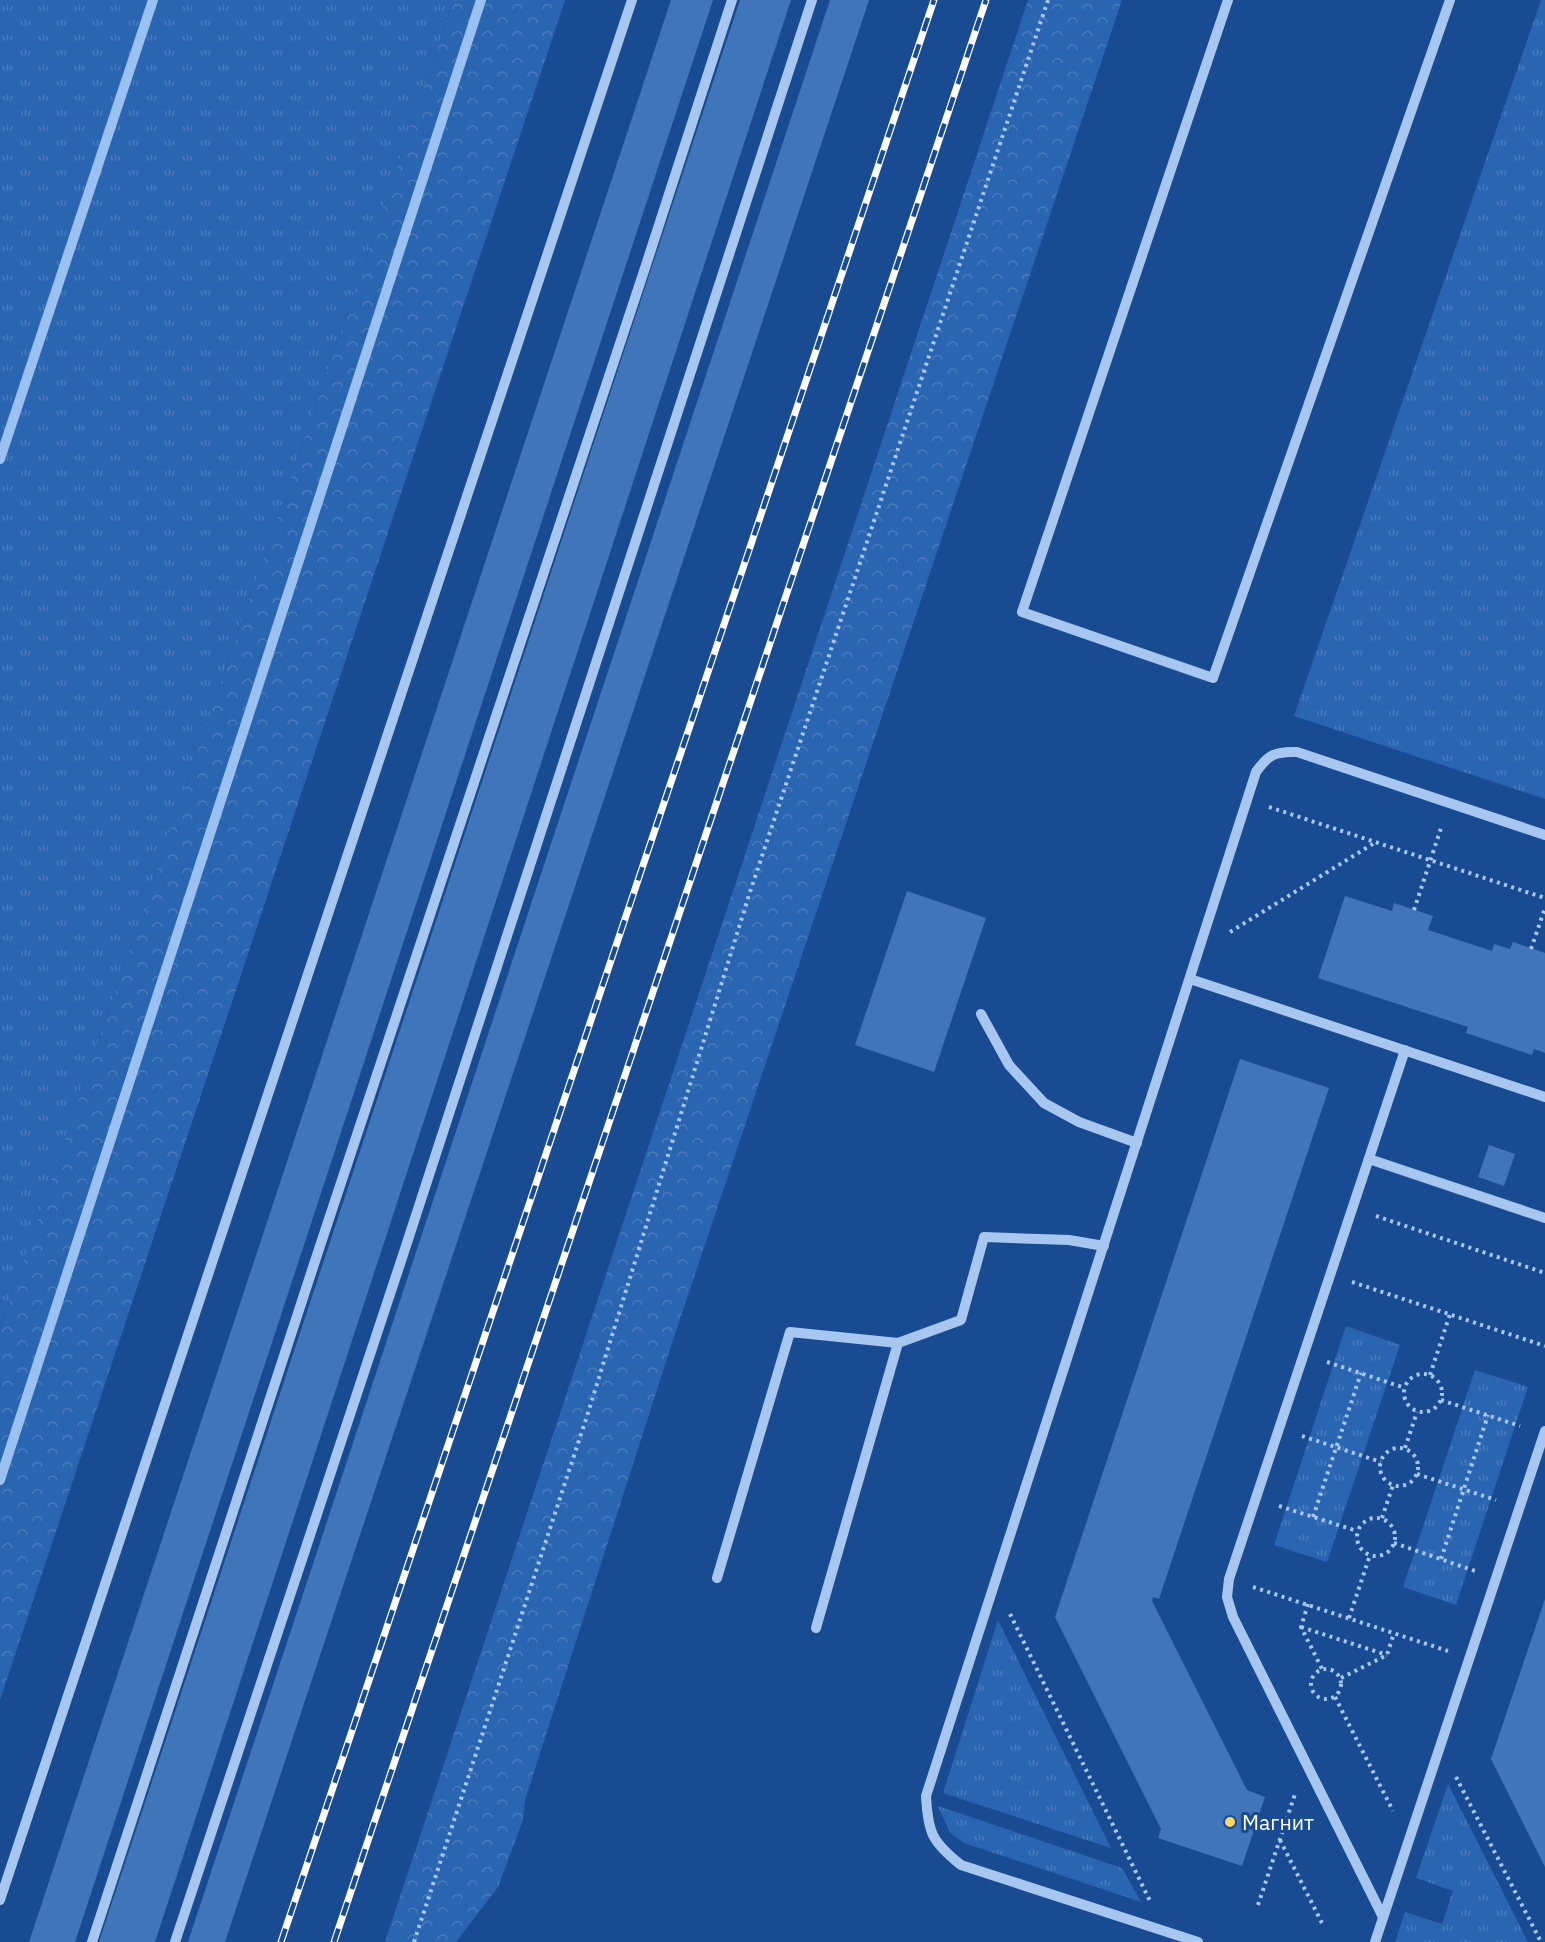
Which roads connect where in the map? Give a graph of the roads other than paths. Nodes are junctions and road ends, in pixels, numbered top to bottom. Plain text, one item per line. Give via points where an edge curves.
1 (632, 0) edge
2 (732, 0) edge
3 (812, 0) edge
4 (1228, 0) edge
5 (1450, 0) edge
6 (1545, 835) edge
7 (1190, 979) junction
8 (981, 1014) dead end
9 (1404, 1050) junction
10 (1545, 1096) edge
11 (1137, 1143) junction
12 (1369, 1159) junction
13 (1545, 1218) edge
14 (1104, 1246) junction
15 (898, 1343) junction
16 (1544, 1432) edge
17 (717, 1578) dead end
18 (816, 1628) dead end
19 (0, 1900) edge
20 (1383, 1917) junction
21 (92, 1942) edge
22 (175, 1942) edge
23 (1198, 1942) edge
24 (1376, 1942) edge

1 - 19 street
2 - 21 street
3 - 22 street
4 - 5 street via 1022,612 1213,678
6 - 7 street via 1297,752 1280,751 1265,759 1256,772
7 - 9 street
7 - 11 street
8 - 11 street via 1009,1065 1044,1103 1079,1122
9 - 10 street
9 - 12 street
11 - 14 street
12 - 13 street
12 - 20 street via 1229,1579 1227,1597 1233,1617
14 - 15 street via 1069,1240 984,1237 961,1320
14 - 23 street via 926,1796 927,1823 940,1848 961,1865
15 - 17 street via 790,1332
15 - 18 street
16 - 20 street
20 - 24 street

